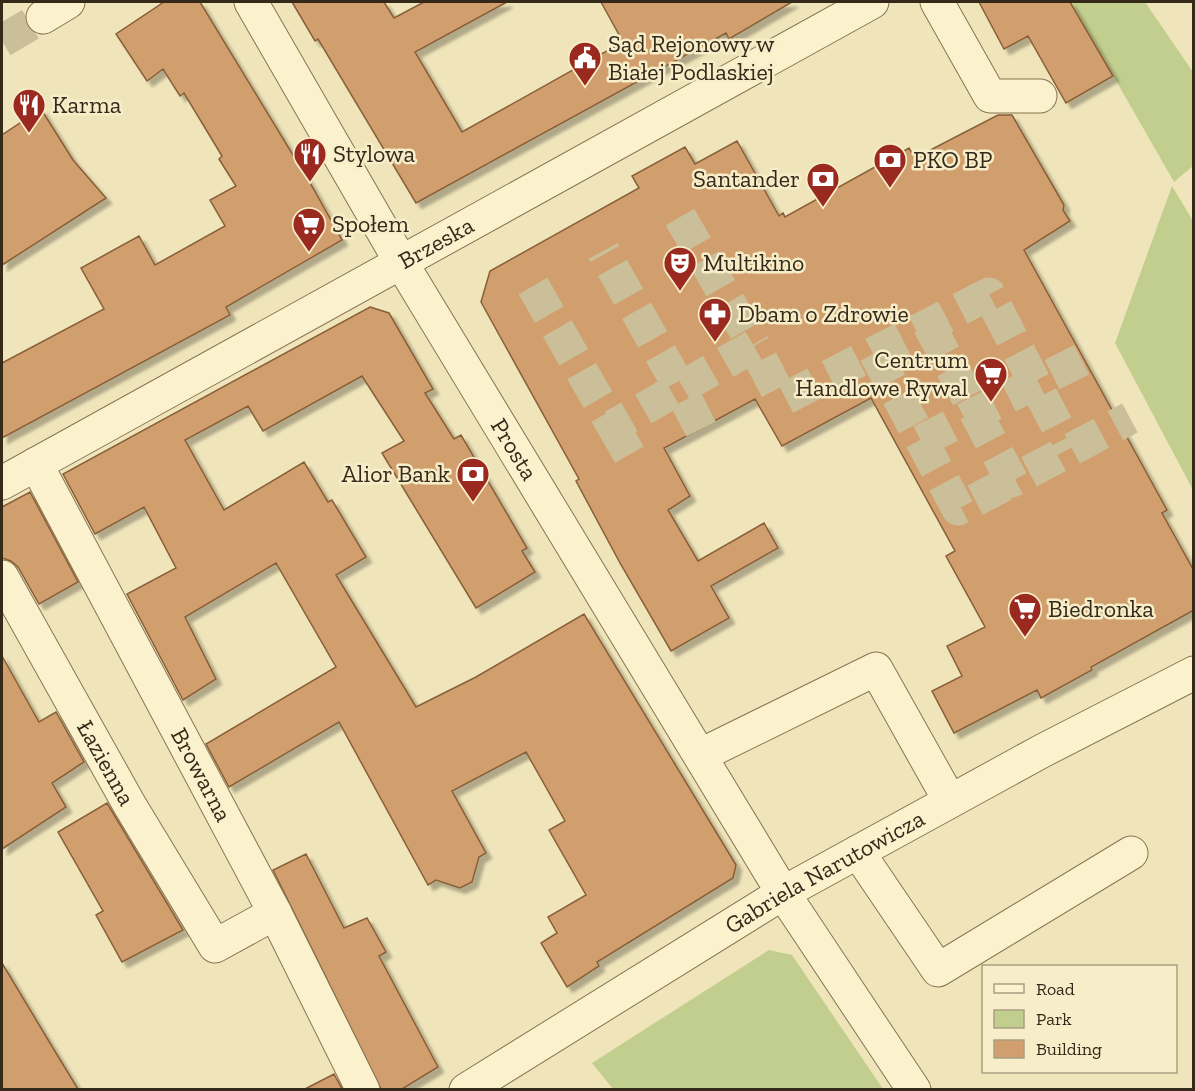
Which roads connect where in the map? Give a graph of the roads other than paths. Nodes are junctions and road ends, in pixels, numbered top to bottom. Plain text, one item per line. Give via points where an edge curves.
1 (251, 2) edge
2 (872, 2) edge
3 (937, 2) edge
4 (1040, 96) dead end
5 (402, 264) junction
6 (36, 464) junction
7 (2, 483) edge
8 (2, 577) edge
9 (1194, 673) edge
10 (701, 755) junction
11 (950, 801) junction
12 (858, 852) junction
13 (1131, 853) dead end
14 (783, 893) junction
15 (275, 913) junction
16 (363, 1089) edge
17 (466, 1089) edge
18 (914, 1089) edge

1 - 5 street, Prosta
2 - 5 street, Brzeska
3 - 4 street via 990,96
5 - 6 street, Brzeska
5 - 10 street, Prosta
6 - 7 street, Brzeska
6 - 15 street, Browarna
8 - 15 street, Łazienna via 129,804 215,946
9 - 11 street, Gabriela Narutowicza
10 - 11 street via 876,669
10 - 14 street, Prosta
11 - 12 street, Gabriela Narutowicza
12 - 13 street via 938,970
12 - 14 street, Gabriela Narutowicza
14 - 17 street, Gabriela Narutowicza
14 - 18 street, Prosta
15 - 16 street, Browarna

